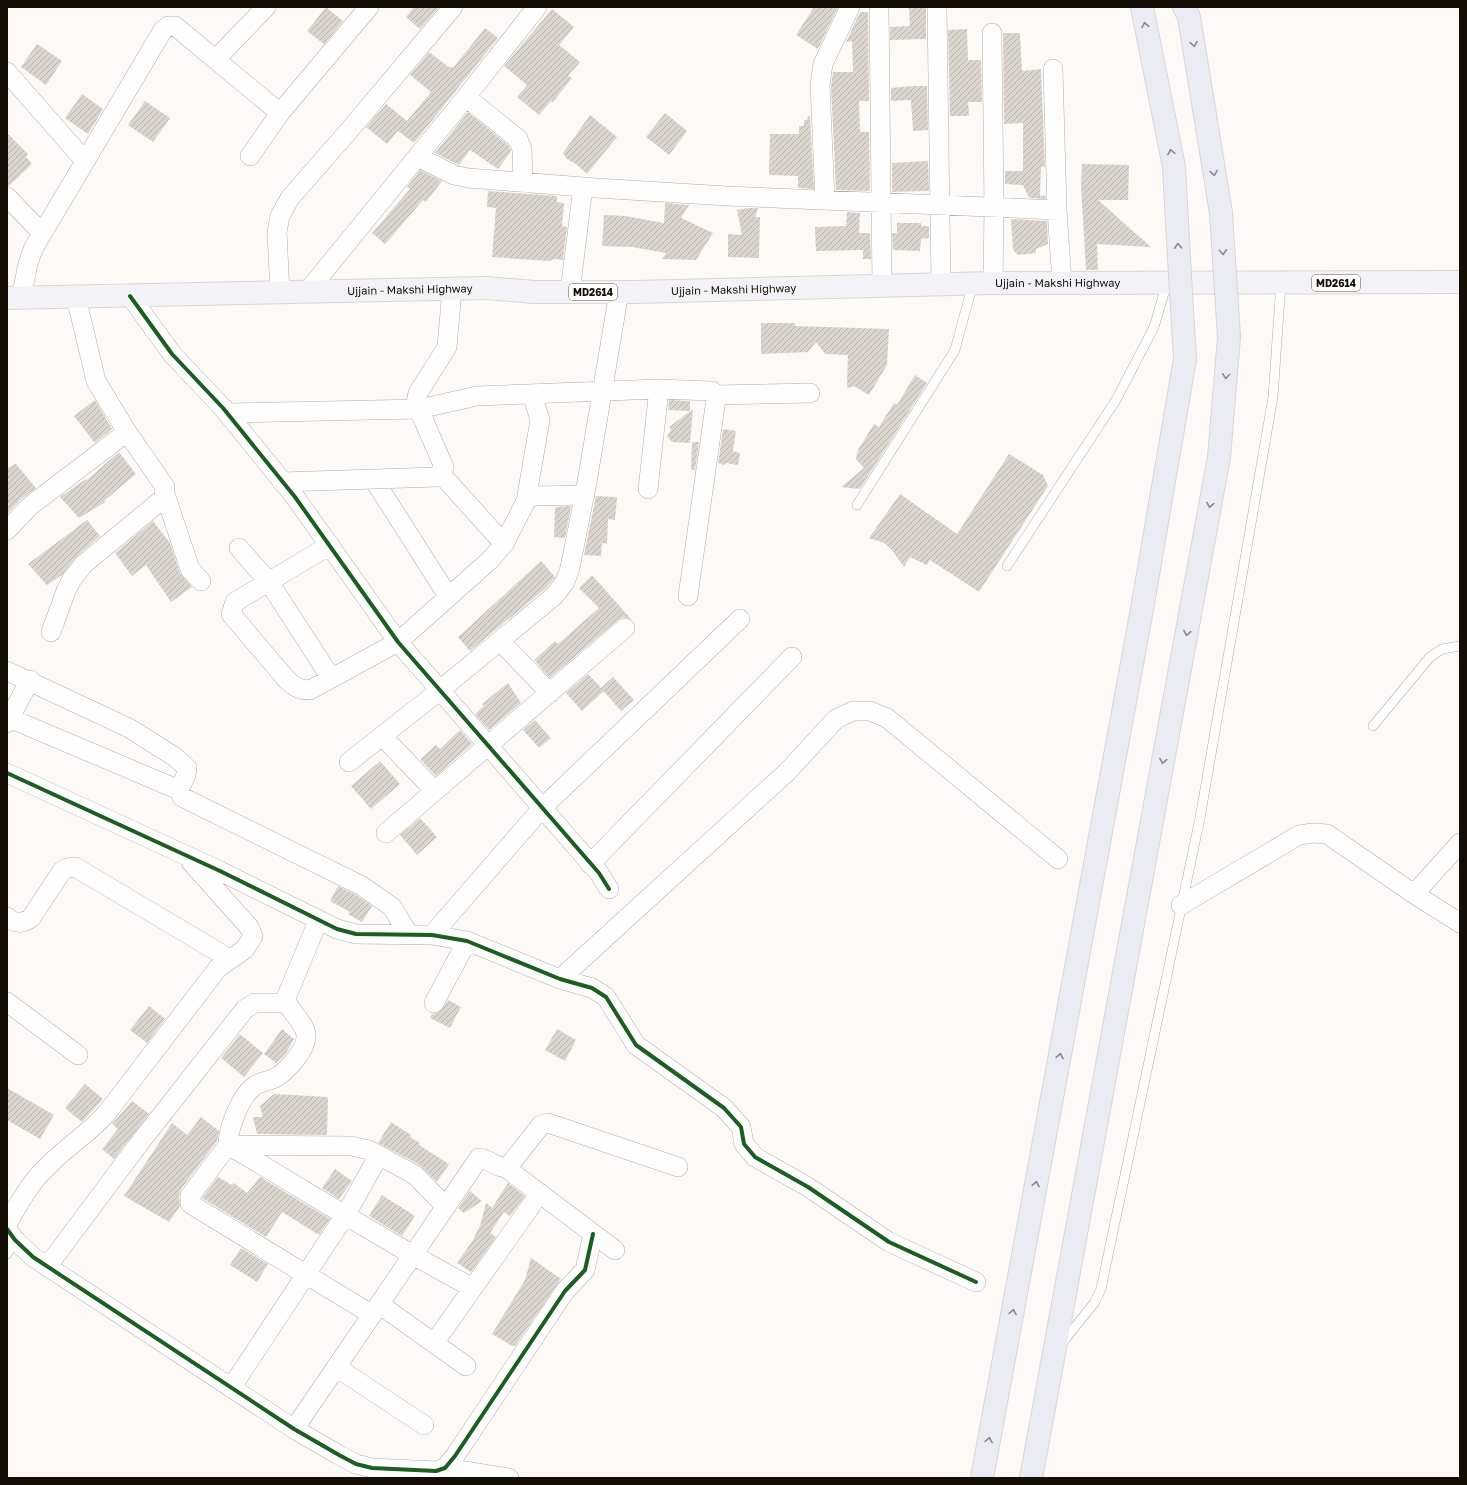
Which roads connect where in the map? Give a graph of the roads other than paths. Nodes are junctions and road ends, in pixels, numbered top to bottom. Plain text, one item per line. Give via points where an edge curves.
1 (266, 7) edge
2 (369, 7) edge
3 (453, 7) edge
4 (536, 7) edge
5 (850, 7) edge
6 (879, 7) edge
7 (937, 7) edge
8 (1142, 7) edge
9 (1184, 7) edge
10 (992, 33) dead end
11 (216, 58) junction
12 (1053, 69) dead end
13 (7, 72) edge
14 (466, 97) junction
15 (280, 113) junction
16 (250, 156) dead end
17 (418, 157) junction
18 (85, 161) junction
19 (523, 182) junction
20 (584, 187) junction
21 (7, 196) edge
22 (825, 200) junction
23 (883, 203) junction
24 (939, 204) junction
25 (994, 208) junction
26 (1057, 210) junction
27 (42, 233) junction
28 (1062, 282) junction
29 (1460, 282) edge
30 (983, 283) junction
31 (1167, 283) junction
32 (941, 284) junction
33 (1281, 284) junction
34 (882, 286) junction
35 (452, 290) junction
36 (307, 292) junction
37 (570, 292) junction
38 (620, 292) junction
39 (280, 293) junction
40 (130, 296) junction
41 (14, 298) edge
42 (76, 298) junction
43 (659, 389) junction
44 (602, 392) junction
45 (810, 393) dead end
46 (532, 394) junction
47 (715, 395) junction
48 (419, 409) junction
49 (227, 413) junction
50 (127, 432) junction
51 (441, 474) junction
52 (374, 480) junction
53 (282, 482) junction
54 (648, 489) dead end
55 (165, 494) junction
56 (584, 496) junction
57 (526, 501) junction
58 (856, 505) dead end
59 (7, 530) edge
60 (504, 544) junction
61 (330, 545) junction
62 (239, 548) dead end
63 (1007, 566) dead end
64 (201, 581) dead end
65 (269, 582) junction
66 (448, 596) junction
67 (688, 596) dead end
68 (740, 619) dead end
69 (625, 628) dead end
70 (51, 632) dead end
71 (500, 641) junction
72 (398, 642) junction
73 (1460, 646) edge
74 (792, 657) dead end
75 (7, 670) edge
76 (331, 678) junction
77 (30, 680) junction
78 (439, 691) junction
79 (550, 693) junction
80 (8, 719) edge
81 (1374, 726) dead end
82 (382, 736) junction
83 (488, 746) junction
84 (349, 762) dead end
85 (7, 773) edge
86 (179, 790) junction
87 (435, 790) junction
88 (542, 808) junction
89 (386, 833) dead end
90 (1460, 843) edge
91 (188, 858) junction
92 (1058, 859) dead end
93 (590, 864) junction
94 (609, 888) dead end
95 (1414, 894) junction
96 (1181, 905) junction
97 (7, 917) edge
98 (318, 921) junction
99 (1460, 924) edge
100 (409, 935) junction
101 (432, 935) junction
102 (467, 941) junction
103 (230, 959) junction
104 (560, 979) junction
105 (7, 1002) edge
106 (434, 1003) dead end
107 (287, 1004) junction
108 (78, 1055) dead end
109 (228, 1145) junction
110 (374, 1164) dead end
111 (678, 1166) dead end
112 (506, 1168) junction
113 (540, 1193) junction
114 (445, 1206) junction
115 (346, 1214) junction
116 (593, 1234) junction
117 (9, 1237) edge
118 (615, 1250) dead end
119 (411, 1255) junction
120 (47, 1266) junction
121 (306, 1274) junction
122 (976, 1282) dead end
123 (473, 1288) junction
124 (375, 1309) junction
125 (434, 1343) junction
126 (1054, 1352) junction
127 (466, 1366) dead end
128 (336, 1367) junction
129 (231, 1388) junction
130 (424, 1425) dead end
131 (294, 1429) junction
132 (445, 1468) junction
133 (509, 1478) edge
134 (982, 1478) edge
135 (1031, 1478) edge

1 - 11 street
2 - 15 street
3 - 39 street via 290,198 280,216 277,232
4 - 14 street
5 - 22 street via 825,59 820,85
6 - 23 street
7 - 24 street
134 -> 8 highway, bridge via 1144,601 1185,358 1174,167
9 -> 126 highway, bridge via 1189,17 1221,213 1229,337 1219,458
10 - 25 street
11 - 15 street
11 - 18 street via 176,26 168,26 163,30
12 - 26 street
13 - 18 street
14 - 17 street
14 - 19 street via 518,139 522,149
15 - 16 street
17 - 19 street via 454,175
17 - 36 street
18 - 27 street
19 - 20 street
20 - 22 street
20 - 37 street
21 - 27 street
22 - 23 street
23 - 24 street
23 - 34 street
24 - 25 street
24 - 32 street
25 - 26 street
25 - 30 street
26 - 28 street
27 - 41 street
28 - 30 main road, Ujjain - Makshi Highway / MD2614
28 - 31 main road, Ujjain - Makshi Highway / MD2614
29 - 33 main road, Ujjain - Makshi Highway / MD2614
30 - 32 main road, Ujjain - Makshi Highway / MD2614
30 - 58 lane via 966,309 955,350
31 - 33 main road, Ujjain - Makshi Highway / MD2614
31 - 63 lane via 1154,327 1116,400
32 - 34 main road, Ujjain - Makshi Highway / MD2614
33 - 96 lane via 1273,397 1200,818
34 - 38 main road, Ujjain - Makshi Highway / MD2614
35 - 36 main road, Ujjain - Makshi Highway / MD2614
35 - 37 main road, Ujjain - Makshi Highway / MD2614 via 486,288
35 - 48 street via 446,348 418,393 416,403
36 - 39 main road, Ujjain - Makshi Highway / MD2614
37 - 38 main road, Ujjain - Makshi Highway / MD2614
38 - 44 street
39 - 40 main road, Ujjain - Makshi Highway / MD2614
40 - 42 main road, Ujjain - Makshi Highway / MD2614
40 - 49 street via 172,354
41 - 42 main road, Ujjain - Makshi Highway / MD2614
42 - 50 street via 99,388
43 - 44 street
43 - 47 street via 707,390
43 - 54 street
44 - 46 street
44 - 56 street
45 - 47 street
46 - 48 street via 477,396
46 - 57 street via 540,420
47 - 67 street
48 - 49 street
48 - 51 street via 444,467
49 - 53 street
50 - 55 street via 165,487
50 - 59 street via 30,506
51 - 52 street via 437,477
51 - 60 street
52 - 53 street
52 - 66 street
53 - 61 street
55 - 64 street via 190,569
55 - 70 street via 161,502 84,564 66,591
56 - 57 street via 538,494
56 - 71 street via 565,582 554,596
57 - 60 street
60 - 66 street via 490,560
61 - 65 street
61 - 72 street
62 - 65 street
65 - 76 street
65 - 76 street via 235,602 231,614 286,680 296,688 310,690
66 - 72 street
68 - 88 street
69 - 79 street
71 - 78 street
71 - 79 street
72 - 76 street
72 - 78 street
73 - 81 lane via 1442,649 1430,658
74 - 93 street
75 - 77 street
77 - 80 street
77 - 86 street via 128,728 175,757 187,768
78 - 82 street
78 - 83 street
79 - 83 street
80 - 86 street
82 - 84 street
82 - 87 street
83 - 87 street
83 - 88 street
85 - 91 street
86 - 100 street via 182,797 362,886 386,902
87 - 89 street
88 - 93 street
88 - 101 street
90 - 95 street
91 - 98 street via 220,871
91 - 103 street via 249,927 253,936 245,949
92 - 104 street via 887,718 870,711 853,710 836,719 787,772
93 - 94 street
95 - 96 street via 1327,834 1313,833 1299,835
95 - 99 street
96 - 126 lane via 1101,1289 1095,1302
97 - 103 street via 16,922 26,922 62,871 74,867
98 - 100 street via 365,935
98 - 107 street via 288,992
100 - 101 street
101 - 102 street
102 - 104 street
102 - 106 street
103 - 117 street via 218,968 92,1130 48,1165 34,1181
104 - 122 street via 592,988 606,997 636,1045 724,1108 741,1127 744,1144 755,1157 808,1187 889,1242
105 - 108 street
107 - 109 street via 305,1029 307,1037 304,1046 288,1068 276,1077 254,1087 246,1096 230,1125
107 - 120 street via 255,1003 245,1009
109 - 114 street via 351,1146 370,1150 415,1175
109 - 115 street
109 - 121 street via 190,1196 190,1203
110 - 115 street
111 - 112 street via 548,1123 541,1125
112 - 113 street
112 - 114 street via 478,1158
113 - 116 street
113 - 123 street
114 - 119 street
115 - 119 street
115 - 121 street
116 - 118 street
116 - 132 street via 585,1270 565,1291 456,1456
117 - 120 street
119 - 123 street
119 - 124 street
120 - 129 street
121 - 124 street
121 - 129 street
123 - 125 street
124 - 125 street
124 - 128 street
125 - 127 street
126 - 135 highway
128 - 130 street
128 - 131 street
129 - 131 street
131 - 132 street via 356,1464 372,1468 436,1471
132 - 133 street

